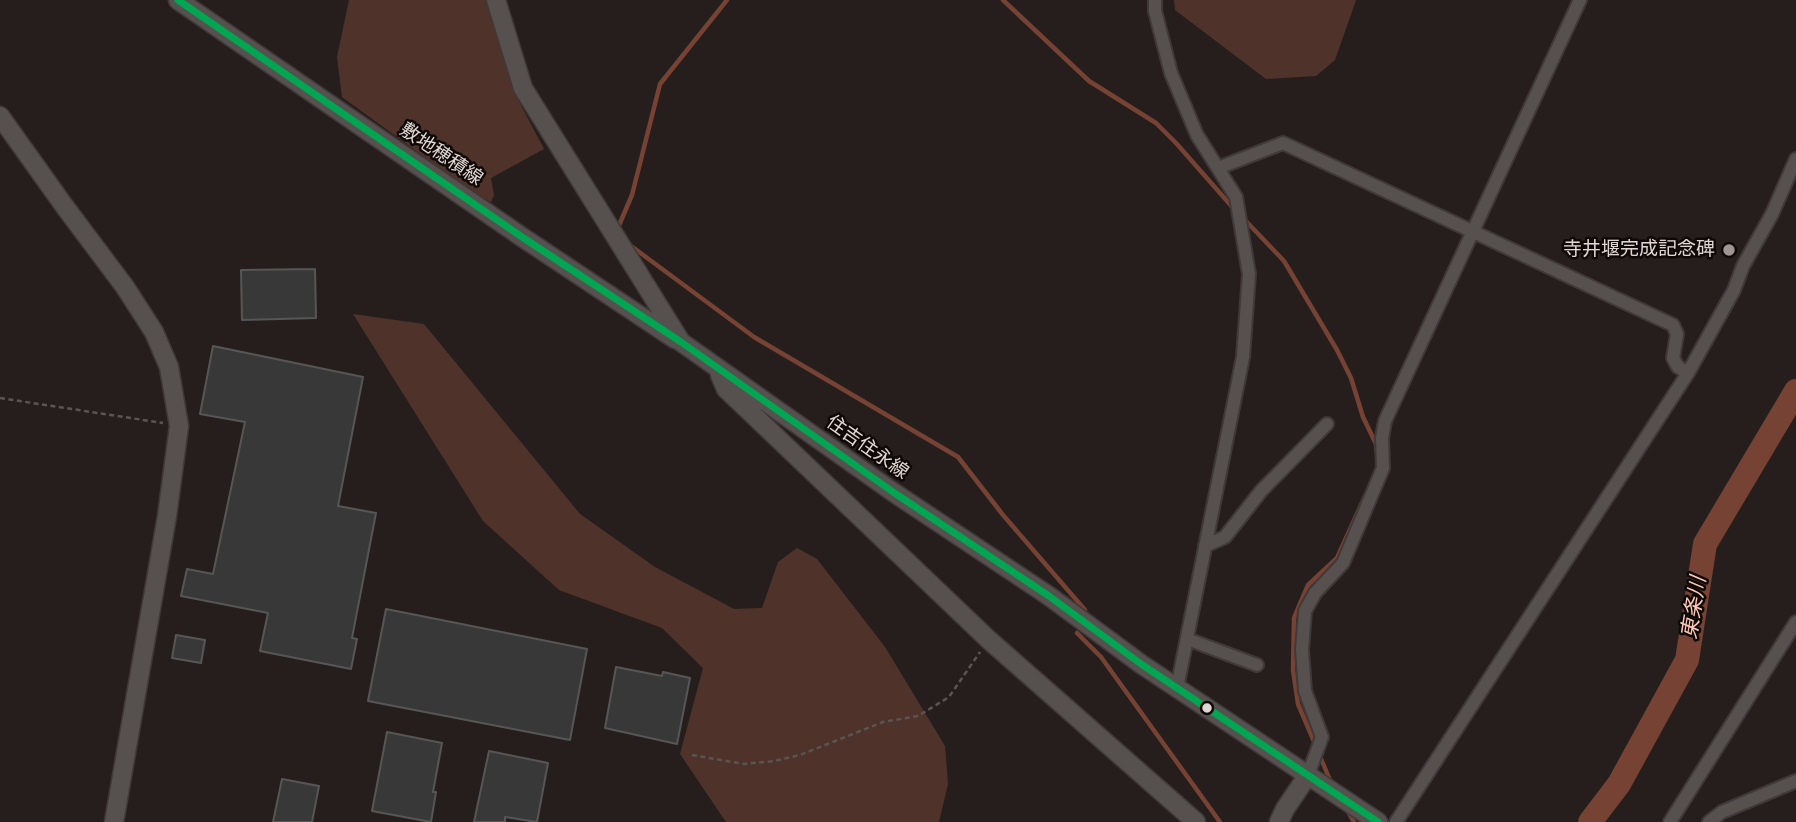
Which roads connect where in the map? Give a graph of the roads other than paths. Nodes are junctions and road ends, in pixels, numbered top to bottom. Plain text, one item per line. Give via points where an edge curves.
1 (178, 0) edge
2 (496, 0) edge
3 (1155, 0) edge
4 (1580, 0) edge
5 (0, 116) edge
6 (1796, 159) edge
7 (1218, 168) junction
8 (1472, 230) junction
9 (681, 342) junction
10 (719, 371) junction
11 (1688, 373) junction
12 (1327, 424) dead end
13 (1205, 546) junction
14 (1796, 622) edge
15 (1187, 639) junction
16 (1257, 665) dead end
17 (1177, 688) junction
18 (1308, 775) junction
19 (1796, 780) edge
20 (114, 822) edge
21 (1196, 822) edge
22 (1279, 822) edge
23 (1378, 822) edge
24 (1396, 822) edge
25 (1670, 822) edge
26 (1709, 822) edge

1 - 9 main road, 敷地穂積線
2 - 9 main road, 住吉住永線 via 523,88
3 - 7 street via 1171,73 1197,135
4 - 8 street
5 - 20 main road via 154,332 169,367 180,426
6 - 11 street via 1734,290
7 - 8 street via 1283,143
7 - 13 street via 1236,197 1249,275 1243,357
8 - 11 street via 1673,325 1677,334 1673,358
8 - 18 street via 1385,421 1383,468 1343,563 1305,611 1301,650 1305,691 1322,737
9 - 10 main road, 住吉住永線
10 - 17 main road, 住吉住永線
10 - 21 main road via 726,389 989,640
11 - 24 street
12 - 13 street via 1261,491 1225,537
13 - 15 street
14 - 25 street
15 - 16 street
15 - 17 street
17 - 18 main road, 住吉住永線
18 - 22 main road
18 - 23 main road
19 - 26 street

